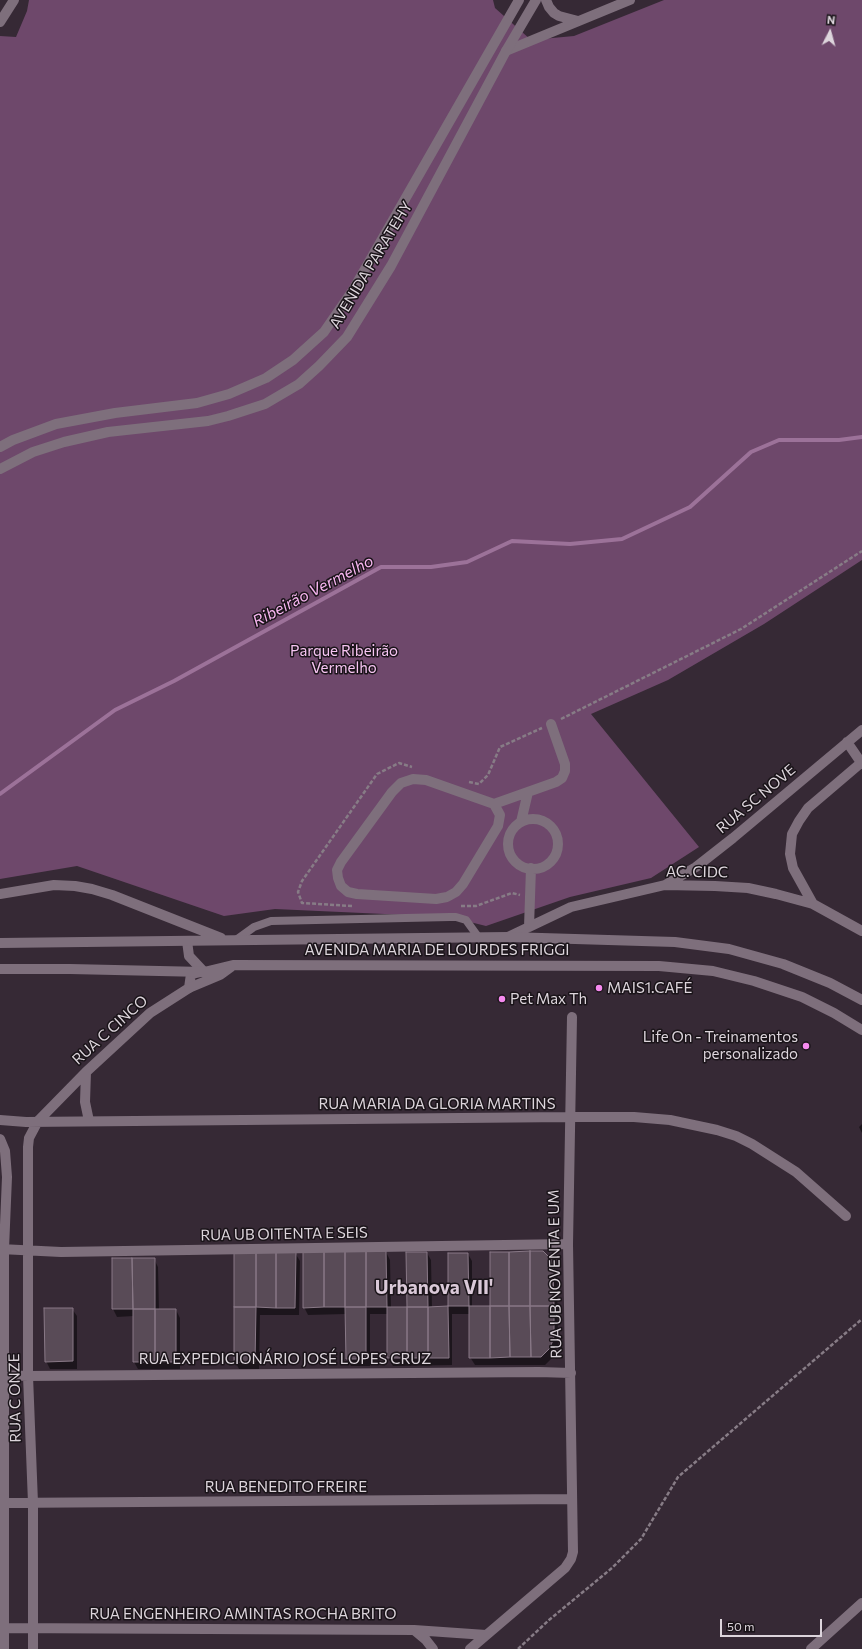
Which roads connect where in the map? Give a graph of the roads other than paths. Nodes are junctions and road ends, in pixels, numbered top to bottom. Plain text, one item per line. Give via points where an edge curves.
1 (14, 0) edge
2 (519, 0) edge
3 (536, 0) edge
4 (546, 0) edge
5 (630, 0) edge
6 (578, 21) junction
7 (0, 22) edge
8 (506, 51) junction
9 (0, 447) edge
10 (0, 469) edge
11 (551, 724) road end
12 (862, 730) edge
13 (847, 742) junction
14 (862, 763) edge
15 (528, 792) junction
16 (494, 804) junction
17 (521, 822) junction
18 (498, 826) junction
19 (511, 832) junction
20 (531, 868) junction
21 (665, 885) junction
22 (0, 894) edge
23 (813, 904) junction
24 (530, 927) junction
25 (862, 931) edge
26 (508, 937) junction
27 (479, 938) junction
28 (225, 940) junction
29 (236, 940) junction
30 (187, 941) junction
31 (0, 942) edge
32 (233, 965) junction
33 (0, 969) edge
34 (204, 972) junction
35 (189, 988) junction
36 (862, 1000) edge
37 (572, 1017) dead end
38 (862, 1030) edge
39 (86, 1072) junction
40 (569, 1117) junction
41 (0, 1120) edge
42 (90, 1121) junction
43 (38, 1122) junction
44 (2, 1142) edge
45 (28, 1147) joint
46 (846, 1216) dead end
47 (568, 1244) junction
48 (2, 1249) edge
49 (29, 1251) junction
50 (571, 1373) junction
51 (2, 1375) edge
52 (28, 1376) junction
53 (572, 1499) junction
54 (2, 1503) edge
55 (32, 1503) junction
56 (862, 1603) edge
57 (2, 1628) edge
58 (32, 1628) junction
59 (414, 1630) junction
60 (486, 1635) junction
61 (4, 1649) edge
62 (33, 1649) edge
63 (433, 1649) edge
64 (470, 1649) edge
65 (811, 1649) edge

1 - 7 street
2 - 9 street, AVENIDA PARATEHY via 353,290 324,332 293,360 266,378 229,394 197,403 114,413 56,424
3 - 8 street, AVENIDA PARATEHY
4 - 6 street via 549,7 559,16
5 - 6 street
6 - 8 street
8 - 10 street, AVENIDA PARATEHY via 391,266 347,338 299,384 265,404 208,422 108,432 33,452
11 - 15 street via 565,771 562,778 556,782
12 - 13 street, RUA SC NOVE
13 - 14 street
13 - 21 street, RUA SC NOVE via 696,867
14 - 23 street via 808,808 792,834 790,848 793,868
15 - 16 street
15 - 17 street
16 - 18 street via 500,815
16 - 18 street via 426,780 413,778 401,783 341,862 338,878 341,886 348,892 357,894 436,899 446,897 456,892 463,884
17 - 19 street
17 - 20 street via 534,819 548,824 558,842 550,861 538,868
18 - 19 street
19 - 20 street via 509,852 518,864
20 - 24 street
21 - 23 street, AC. CIDC via 748,888
21 - 24 street, AC. CIDC via 571,907
22 - 28 street via 54,885 92,889
23 - 25 street, AC. CIDC
24 - 26 street, AC. CIDC
26 - 27 street, AVENIDA MARIA DE LOURDES FRIGGI
26 - 36 street, AVENIDA MARIA DE LOURDES FRIGGI via 675,942 730,950 807,973
27 - 29 street, AVENIDA MARIA DE LOURDES FRIGGI
27 - 29 lane via 466,920 450,917 271,921 254,927
28 - 29 street, AVENIDA MARIA DE LOURDES FRIGGI
28 - 30 street, AVENIDA MARIA DE LOURDES FRIGGI
30 - 31 street, AVENIDA MARIA DE LOURDES FRIGGI
30 - 34 street via 189,956
32 - 34 street, AVENIDA MARIA DE LOURDES FRIGGI
32 - 35 street, RUA C CINCO via 220,975
32 - 38 street, AVENIDA MARIA DE LOURDES FRIGGI via 687,968 754,980 802,997
33 - 34 street, AVENIDA MARIA DE LOURDES FRIGGI
34 - 35 street via 191,974
35 - 39 street, RUA C CINCO via 150,1013
37 - 40 street, RUA UB NOVENTA E UM
39 - 42 street via 85,1102
39 - 43 street, RUA C CINCO
40 - 42 street, RUA MARIA DA GLORIA MARTINS
40 - 46 street, RUA MARIA DA GLORIA MARTINS via 670,1120 695,1124 736,1136 776,1157 814,1186
40 - 47 street, RUA UB NOVENTA E UM
41 - 43 street, RUA MARIA DA GLORIA MARTINS
42 - 43 street, RUA MARIA DA GLORIA MARTINS
43 - 45 street, RUA C CINCO via 29,1138
44 - 48 street, RUA C ONZE via 7,1177
45 - 49 street, RUA C ONZE
47 - 49 street, RUA UB OITENTA E SEIS
47 - 50 street, RUA UB NOVENTA E UM
48 - 49 street, RUA UB OITENTA E SEIS
48 - 51 street, RUA C ONZE
49 - 52 street, RUA C ONZE
50 - 52 street, RUA EXPEDICIONÁRIO JOSÉ LOPES CRUZ
50 - 53 street, RUA UB NOVENTA E UM
51 - 52 street, RUA EXPEDICIONÁRIO JOSÉ LOPES CRUZ
51 - 54 street, RUA C ONZE
52 - 55 street, RUA C ONZE
53 - 55 street, RUA BENEDITO FREIRE
53 - 60 street, RUA UB NOVENTA E UM via 571,1559 565,1568
54 - 55 street, RUA BENEDITO FREIRE
54 - 57 street, RUA C ONZE
55 - 58 street, RUA C ONZE
56 - 65 street
57 - 58 street, RUA ENGENHEIRO AMINTAS ROCHA BRITO
57 - 61 street, RUA C ONZE
58 - 59 street, RUA ENGENHEIRO AMINTAS ROCHA BRITO
58 - 62 street, RUA C ONZE
59 - 60 street, RUA ENGENHEIRO AMINTAS ROCHA BRITO
59 - 63 street
60 - 64 street, RUA UB NOVENTA E UM

